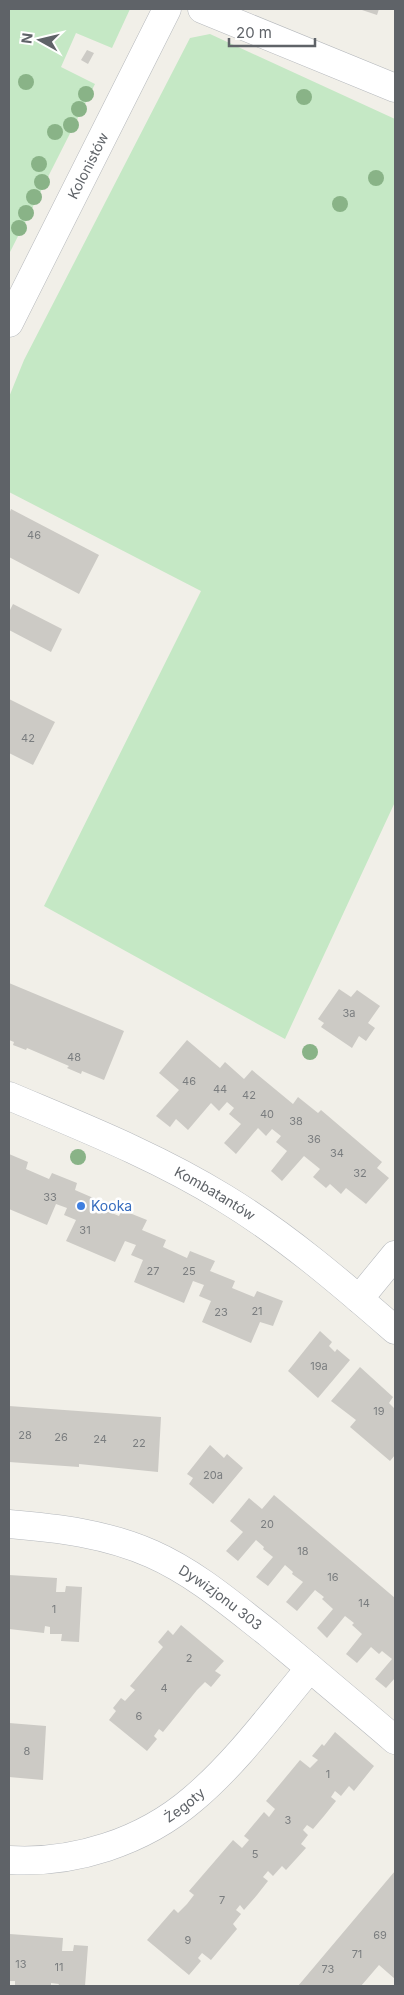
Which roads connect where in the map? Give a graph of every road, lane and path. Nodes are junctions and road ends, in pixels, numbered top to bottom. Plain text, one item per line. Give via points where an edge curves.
1 (167, 9) edge
2 (202, 9) edge
3 (395, 88) edge
4 (9, 323) edge
5 (9, 1096) edge
6 (395, 1255) edge
7 (359, 1299) junction
8 (395, 1330) edge
9 (9, 1524) edge
10 (310, 1668) junction
11 (395, 1740) edge
12 (9, 1860) edge

1 - 4 street, Kolonistów
2 - 3 street
5 - 7 street, Kombatantów via 131,1147 225,1198
6 - 7 street
7 - 8 street, Kombatantów
9 - 10 street, Dywizjonu 303 via 80,1532 154,1555 209,1588
10 - 11 street, Dywizjonu 303
10 - 12 street, Żegoty via 216,1777 167,1819 140,1834 90,1852 66,1858

